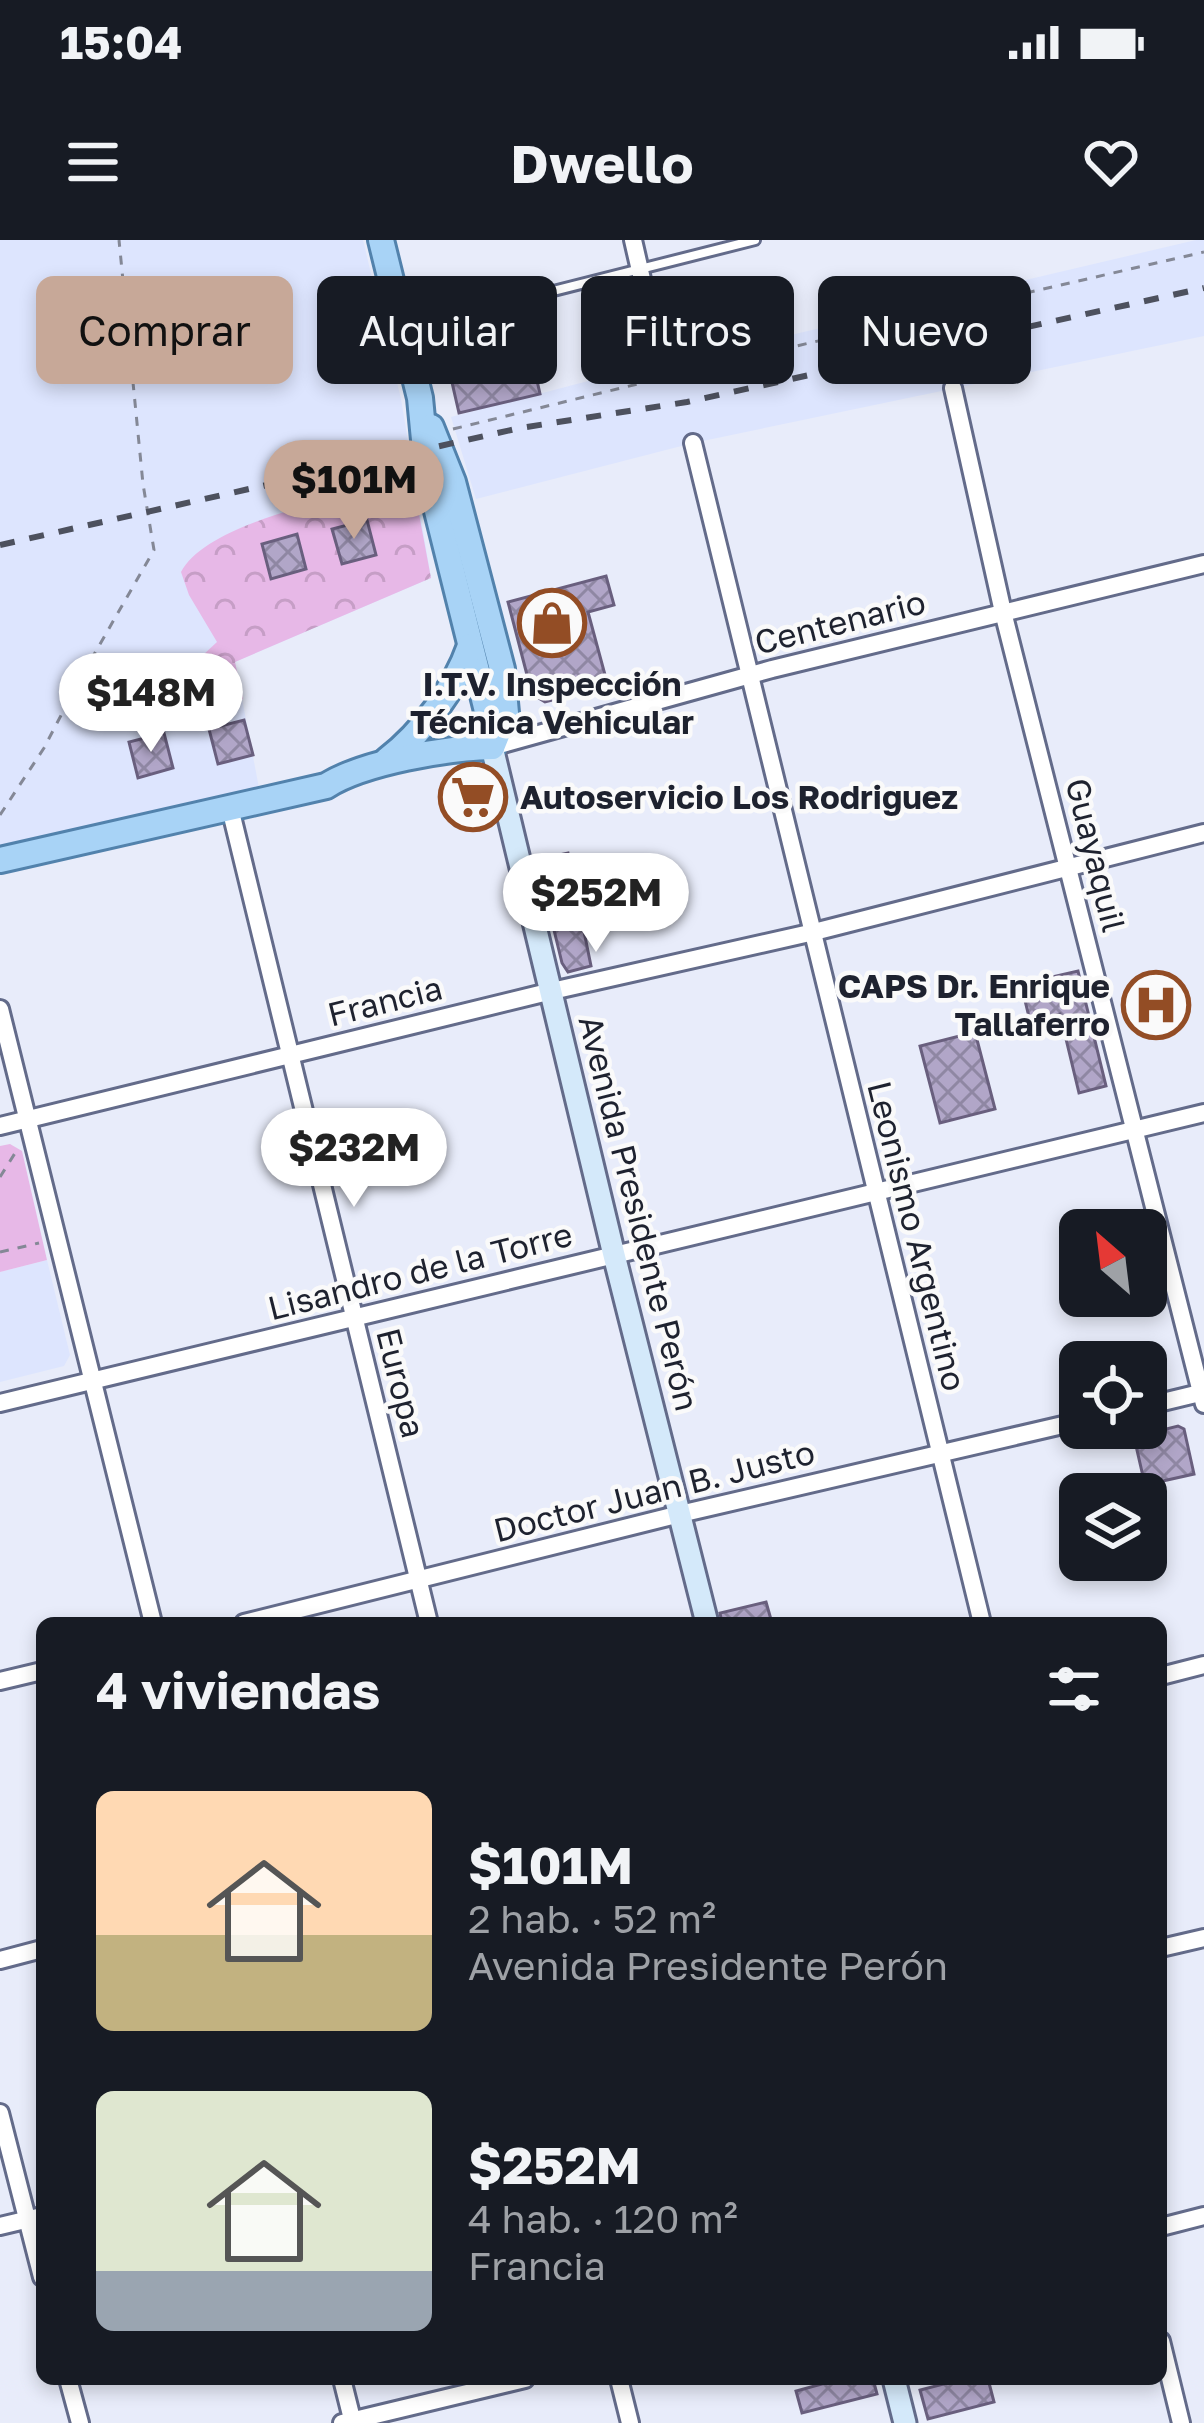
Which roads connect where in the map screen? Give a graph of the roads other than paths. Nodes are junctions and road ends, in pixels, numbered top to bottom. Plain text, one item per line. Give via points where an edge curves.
1 (381, 240) edge
2 (633, 240) edge
3 (754, 240) edge
4 (639, 269) junction
5 (390, 276) edge
6 (640, 276) edge
7 (557, 290) edge
8 (417, 384) edge
9 (952, 388) dead end
10 (420, 398) junction
11 (693, 443) dead end
12 (1204, 564) edge
13 (1003, 612) junction
14 (470, 646) junction
15 (750, 675) junction
16 (492, 747) junction
17 (380, 765) junction
18 (326, 786) junction
19 (230, 808) junction
20 (1204, 833) edge
21 (0, 860) edge
22 (1068, 866) junction
23 (814, 932) junction
24 (552, 992) junction
25 (0, 1009) edge
26 (289, 1056) junction
27 (1204, 1113) edge
28 (26, 1120) junction
29 (0, 1126) edge
30 (1135, 1130) junction
31 (875, 1192) junction
32 (614, 1256) junction
33 (354, 1318) junction
34 (92, 1381) junction
35 (1203, 1397) edge
36 (0, 1403) edge
37 (1167, 1403) edge
38 (1059, 1425) edge
39 (940, 1452) junction
40 (680, 1514) junction
41 (419, 1581) junction
42 (151, 1617) edge
43 (269, 1617) edge
44 (428, 1617) edge
45 (706, 1617) edge
46 (981, 1617) edge
47 (1204, 1665) edge
48 (36, 1673) edge
49 (1167, 1674) edge
50 (0, 1682) edge
51 (1204, 1938) edge
52 (1167, 1947) edge
53 (36, 1951) edge
54 (0, 1960) edge
55 (0, 2113) edge
56 (1204, 2216) edge
57 (35, 2218) edge
58 (1167, 2225) edge
59 (0, 2226) edge
60 (1167, 2366) edge
61 (70, 2385) edge
62 (343, 2385) edge
63 (500, 2385) edge
64 (620, 2385) edge
65 (896, 2385) edge
66 (349, 2422) edge
67 (80, 2423) edge
68 (630, 2423) edge
69 (905, 2423) edge
70 (1181, 2423) edge

1 - 5 main road, Avenida Presidente Perón
2 - 4 street
3 - 4 lane
4 - 6 street
4 - 7 lane
8 - 10 main road, Avenida Presidente Perón
9 - 13 street, Guayaquil
10 - 14 main road, Avenida Presidente Perón via 427,471
10 - 16 main road, Avenida Presidente Perón via 453,482 502,669 506,713
11 - 15 street, Leonismo Argentino
12 - 13 street, Centenario
13 - 15 street, Centenario
13 - 22 street, Guayaquil
14 - 16 main road, Avenida Presidente Perón
14 - 17 main road via 453,684
15 - 16 street, Centenario
15 - 23 street, Leonismo Argentino
16 - 17 main road
16 - 18 main road via 466,761 346,789
16 - 24 main road, Avenida Presidente Perón
17 - 18 main road
18 - 19 main road
19 - 21 main road
19 - 26 street, Europa
20 - 22 street, Francia
22 - 23 street, Francia
22 - 30 street, Guayaquil
23 - 24 street, Francia
23 - 31 street, Leonismo Argentino
24 - 26 street, Francia
24 - 32 main road, Avenida Presidente Perón
25 - 28 street
26 - 28 street, Francia
26 - 33 street, Europa
27 - 30 street, Lisandro de la Torre
28 - 29 street, Francia
28 - 34 street
30 - 31 street, Lisandro de la Torre
30 - 35 street, Guayaquil
31 - 32 street, Lisandro de la Torre
31 - 39 street, Leonismo Argentino
32 - 33 street, Lisandro de la Torre
32 - 40 main road, Avenida Presidente Perón
33 - 34 street, Lisandro de la Torre
33 - 41 street, Europa
34 - 36 street, Lisandro de la Torre
34 - 42 street
35 - 37 street
38 - 39 street, Doctor Juan B. Justo
39 - 40 street, Doctor Juan B. Justo
39 - 46 street, Leonismo Argentino
40 - 41 street, Doctor Juan B. Justo
40 - 45 main road, Avenida Presidente Perón
41 - 43 street, Doctor Juan B. Justo
41 - 44 street, Europa
47 - 49 street
48 - 50 street
51 - 52 street
53 - 54 street
55 - 57 street
56 - 58 street
57 - 59 street
60 - 70 street
61 - 67 street
62 - 66 street
63 - 66 street
64 - 68 street
65 - 69 main road

